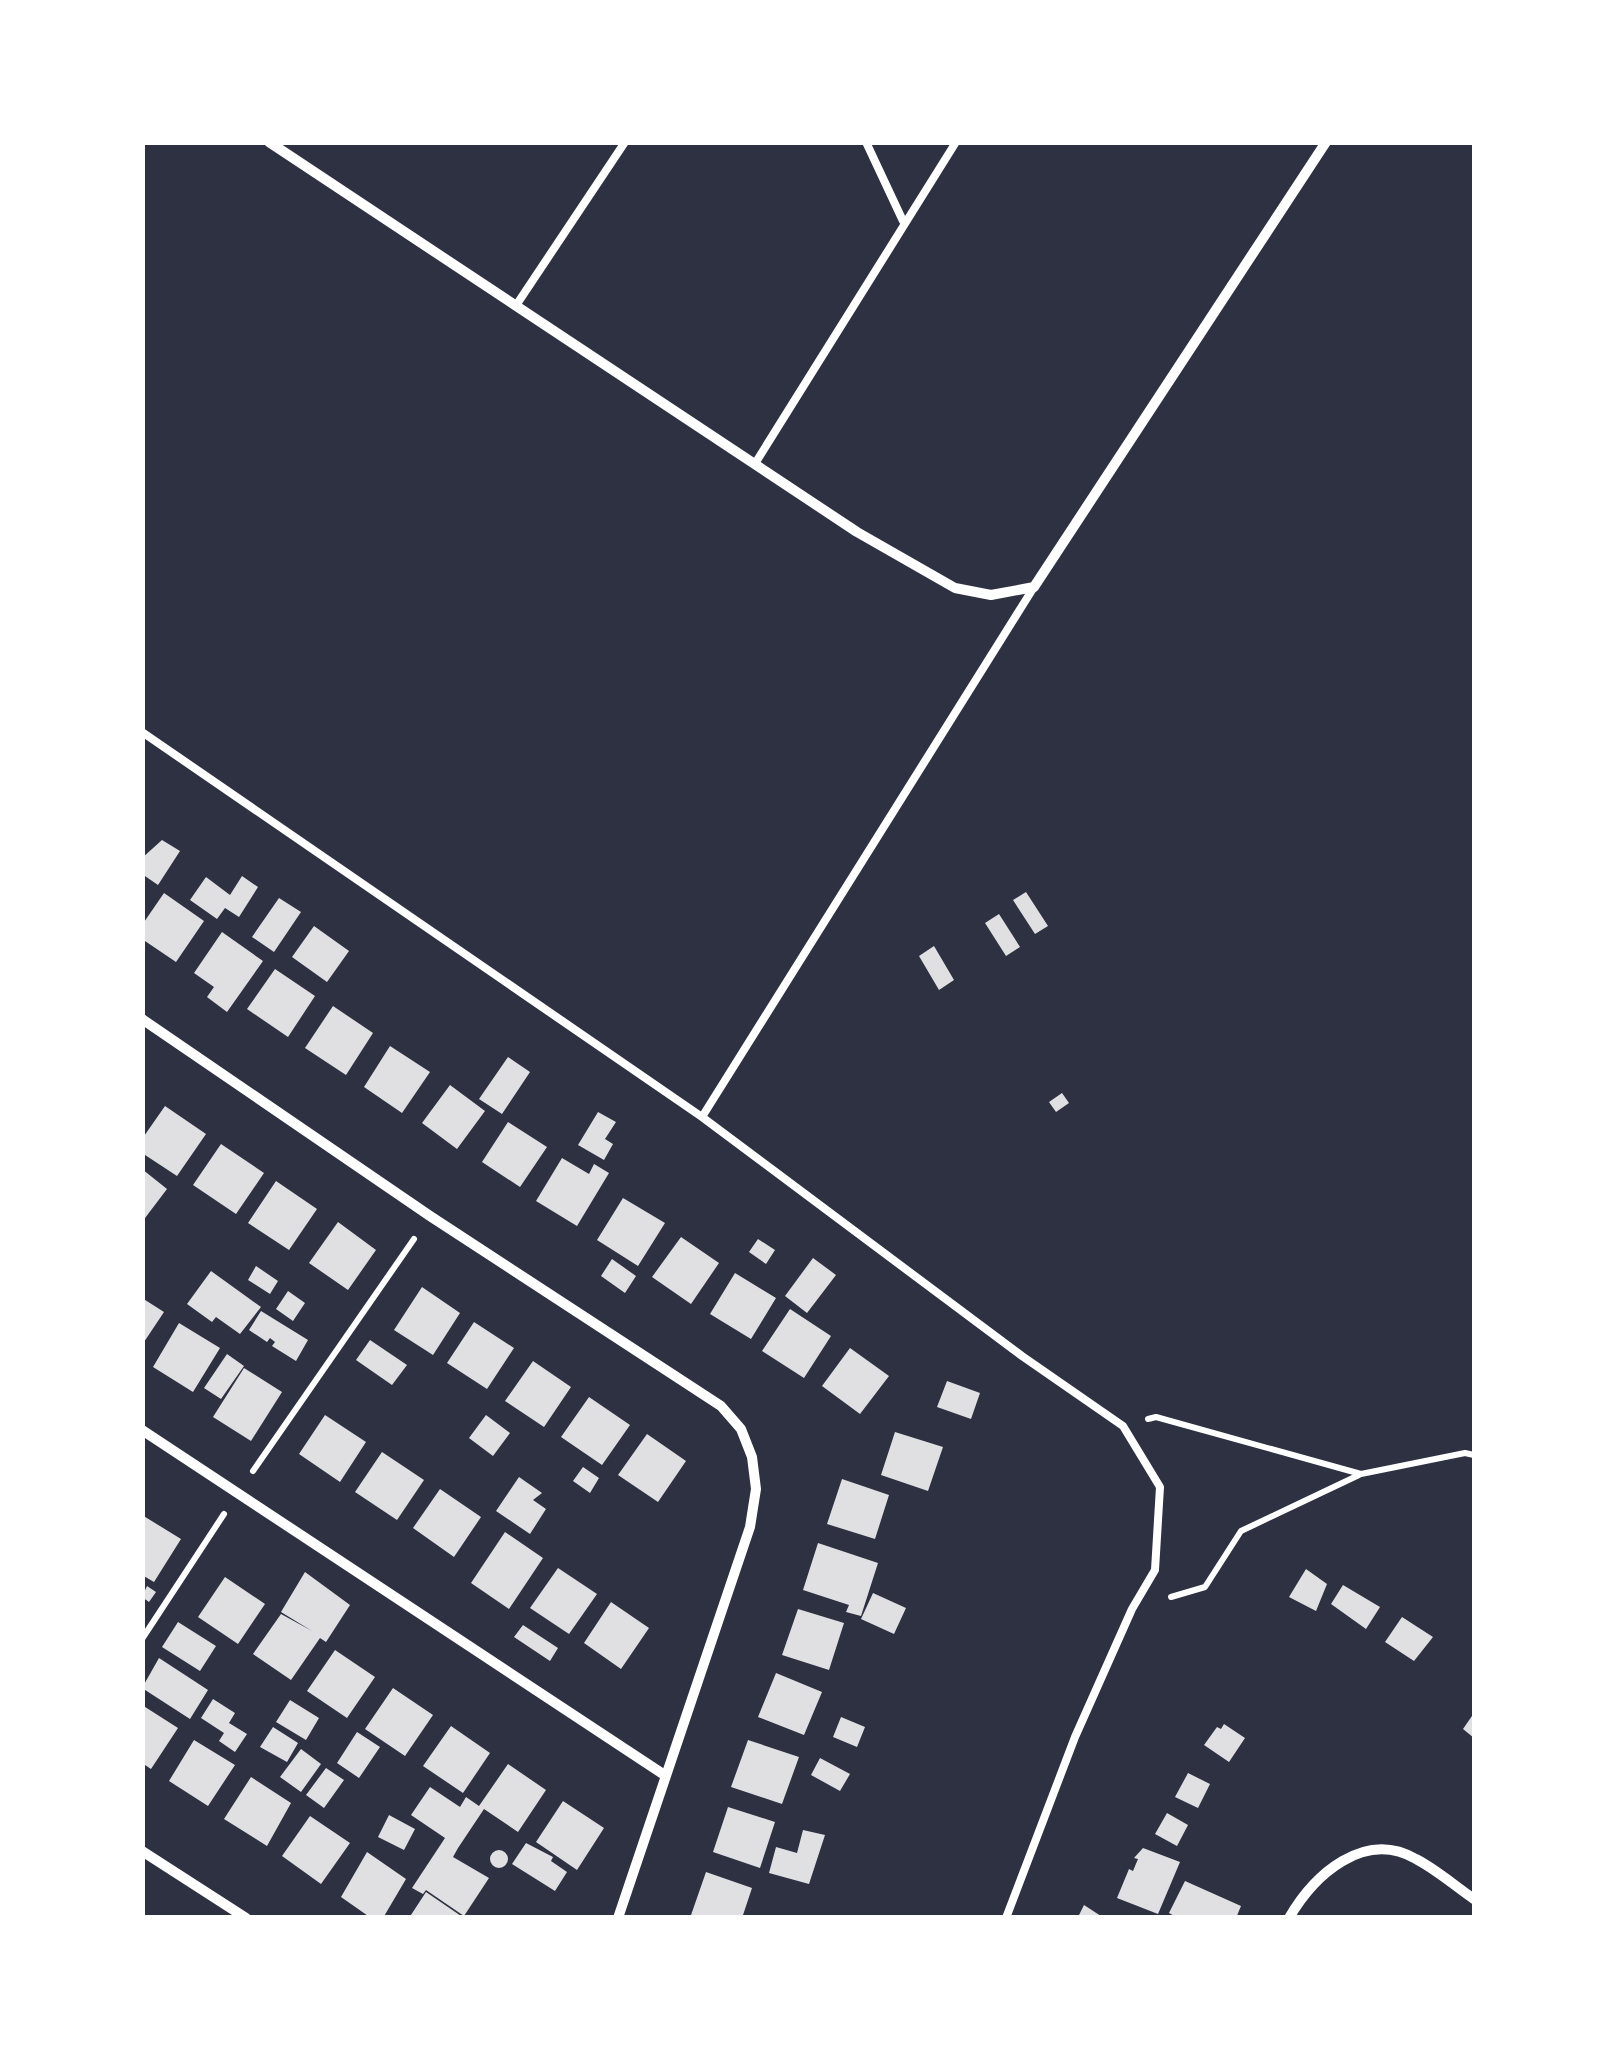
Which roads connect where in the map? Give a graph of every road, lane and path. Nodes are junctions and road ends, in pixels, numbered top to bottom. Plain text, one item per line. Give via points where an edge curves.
1 (270, 142) edge
2 (625, 142) edge
3 (866, 142) edge
4 (956, 142) edge
5 (1326, 142) edge
6 (903, 221) junction
7 (518, 304) junction
8 (756, 462) junction
9 (1034, 587) junction
10 (142, 732) edge
11 (142, 1019) edge
12 (702, 1117) junction
13 (430, 1216) junction
14 (1123, 1426) junction
15 (142, 1430) edge
16 (1474, 1456) edge
17 (1361, 1474) junction
18 (238, 1492) junction
19 (1132, 1609) junction
20 (142, 1639) edge
21 (664, 1774) junction
22 (142, 1852) edge
23 (1474, 1899) edge
24 (246, 1918) edge
25 (618, 1918) edge
26 (1006, 1918) edge
27 (1289, 1918) edge

1 - 7 street
2 - 7 lane
3 - 6 lane
4 - 6 lane
5 - 9 street
6 - 8 lane
7 - 8 street
8 - 9 street via 857,532 955,588 991,596
9 - 12 lane
10 - 12 lane
11 - 13 street
12 - 14 lane
13 - 18 path
13 - 21 street via 692,1384 741,1429 756,1489 750,1526
14 - 17 path via 1156,1417
14 - 19 lane via 1160,1487 1154,1570
15 - 18 street
16 - 17 path
17 - 19 path via 1241,1531 1205,1587
18 - 20 path
18 - 21 street
19 - 26 lane via 1036,1830
21 - 25 street
22 - 24 street
23 - 27 street via 1414,1857 1386,1848 1326,1868

